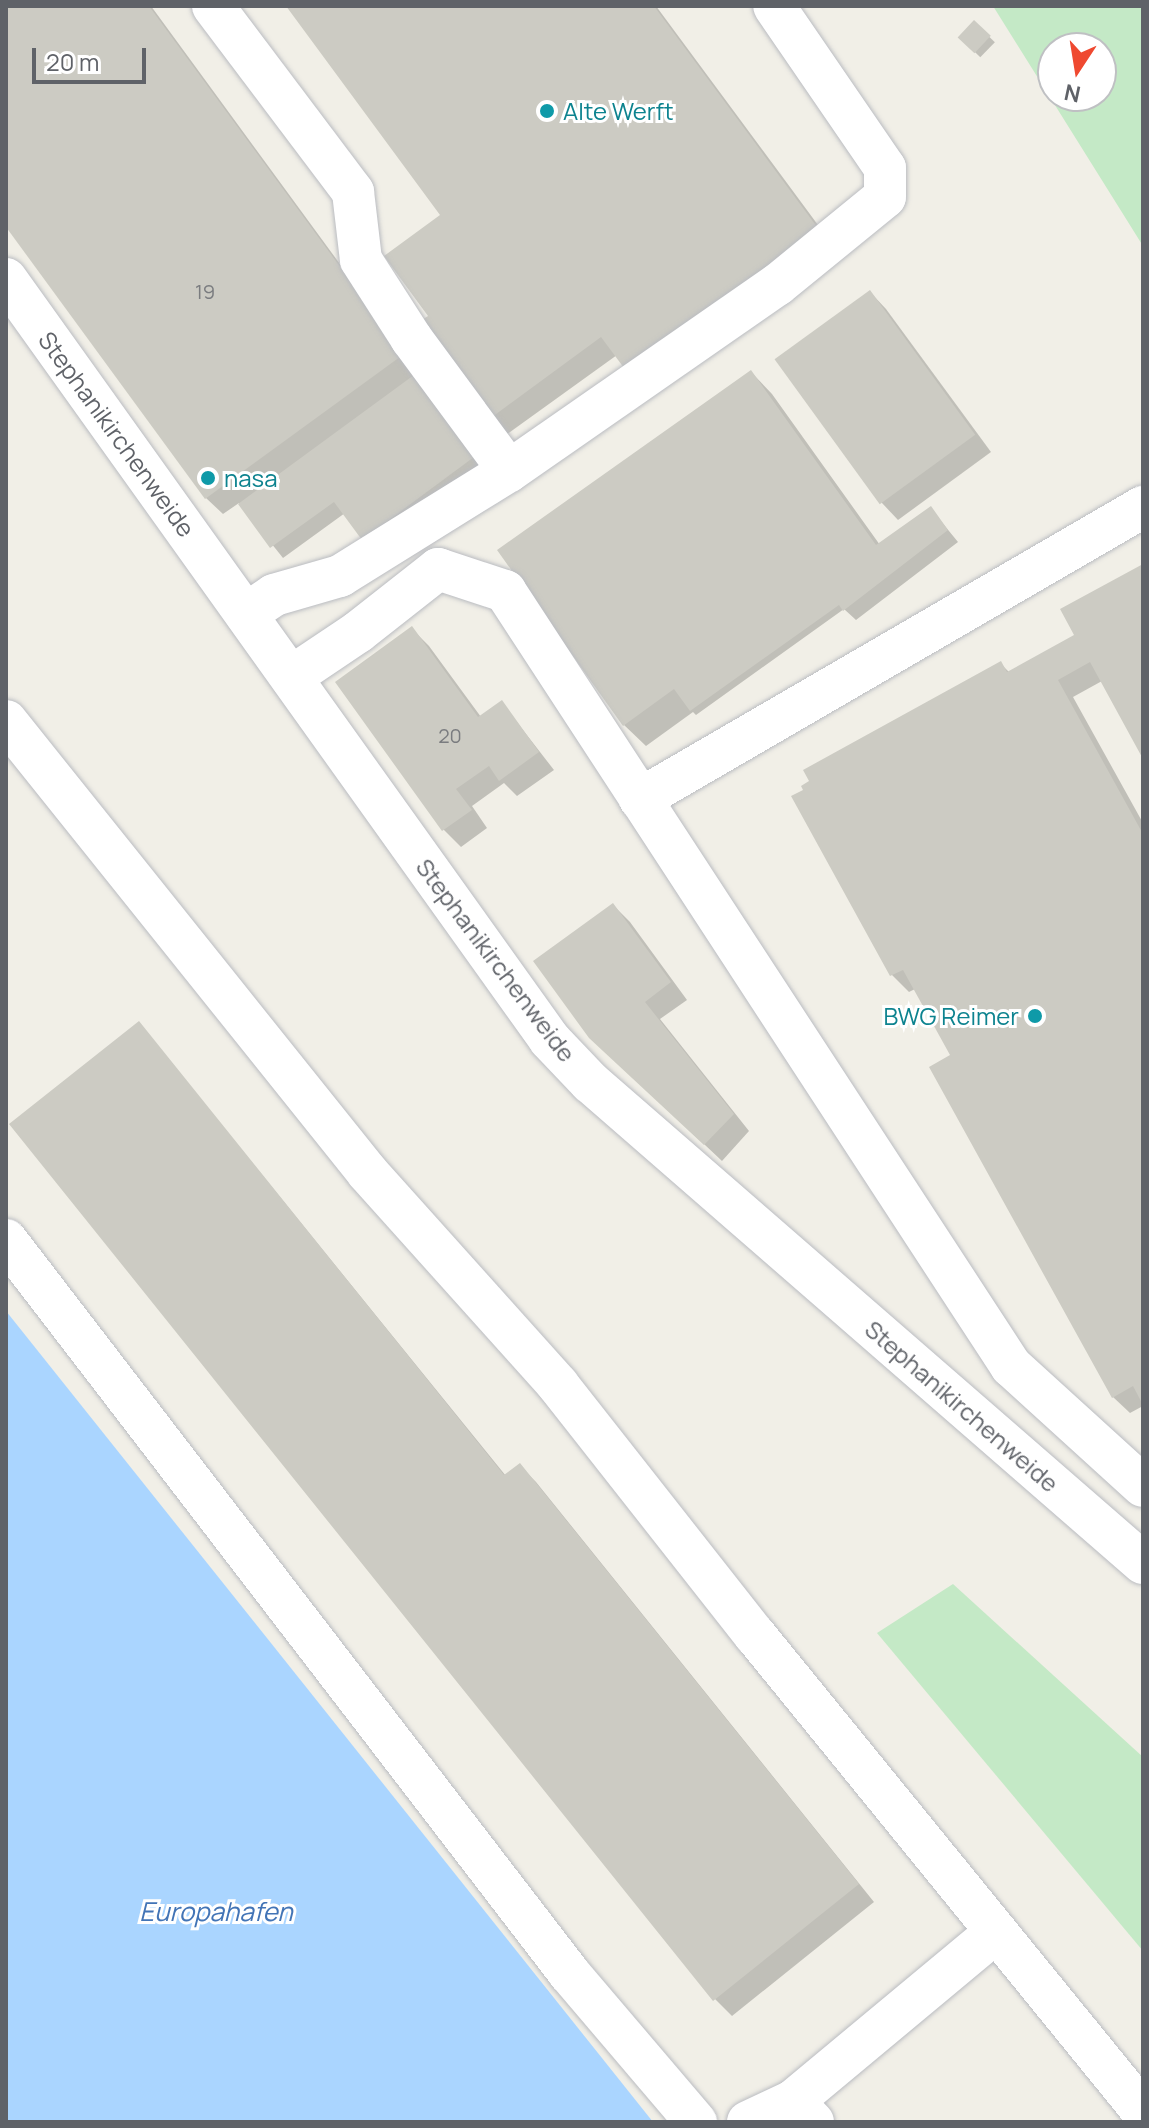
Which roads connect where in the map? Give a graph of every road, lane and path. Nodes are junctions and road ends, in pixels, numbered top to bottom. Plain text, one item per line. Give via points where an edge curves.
1 (213, 6) edge
2 (774, 6) edge
3 (6, 279) edge
4 (509, 471) junction
5 (1143, 507) edge
6 (246, 614) junction
7 (291, 677) junction
8 (6, 721) edge
9 (640, 799) junction
10 (6, 1240) edge
11 (1011, 1366) junction
12 (971, 1413) junction
13 (1143, 1486) edge
14 (1143, 1563) edge
15 (996, 1932) junction
16 (803, 2111) edge
17 (1143, 2112) edge
18 (696, 2122) edge
19 (748, 2122) edge

1 - 4 street via 353,192 361,260
2 - 4 street via 885,168 885,197 777,285
3 - 6 street, Stephanikirchenweide
4 - 6 street via 340,576 274,595
5 - 9 street
6 - 7 street, Stephanikirchenweide
7 - 9 street via 438,569 505,591
7 - 12 street, Stephanikirchenweide via 550,1040 590,1082
8 - 15 street via 368,1173 558,1385
9 - 11 street
10 - 18 street via 569,1973
11 - 12 street
11 - 13 street
12 - 14 street, Stephanikirchenweide
15 - 16 street
15 - 17 street
16 - 19 street

